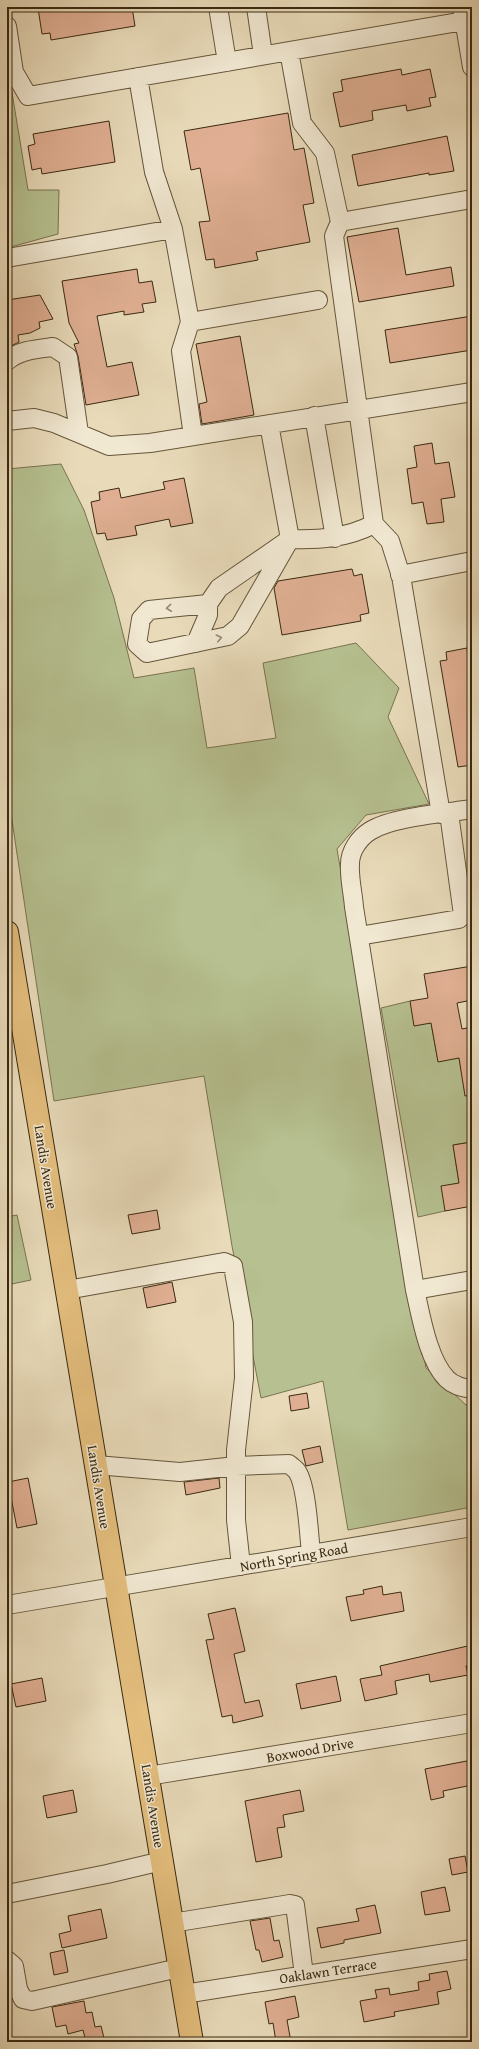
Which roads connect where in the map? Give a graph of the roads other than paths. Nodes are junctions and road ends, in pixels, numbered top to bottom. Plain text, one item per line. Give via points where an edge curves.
1 (218, 7) edge
2 (256, 7) edge
3 (463, 14) edge
4 (7, 26) edge
5 (289, 51) junction
6 (263, 56) junction
7 (227, 62) junction
8 (472, 67) edge
9 (138, 77) junction
10 (472, 199) edge
11 (340, 222) junction
12 (173, 229) junction
13 (7, 258) edge
14 (318, 300) dead end
15 (190, 322) junction
16 (7, 361) edge
17 (472, 392) edge
18 (358, 410) junction
19 (314, 416) junction
20 (7, 421) edge
21 (269, 424) junction
22 (79, 433) junction
23 (193, 436) junction
24 (374, 524) junction
25 (335, 538) junction
26 (290, 540) junction
27 (472, 562) edge
28 (400, 575) junction
29 (208, 604) junction
30 (196, 643) junction
31 (472, 809) edge
32 (445, 813) junction
33 (7, 932) edge
34 (359, 936) junction
35 (472, 1280) edge
36 (67, 1290) junction
37 (415, 1290) junction
38 (472, 1389) edge
39 (96, 1465) junction
40 (236, 1466) junction
41 (472, 1527) edge
42 (311, 1554) junction
43 (241, 1566) junction
44 (116, 1587) junction
45 (7, 1605) edge
46 (472, 1723) edge
47 (148, 1776) junction
48 (162, 1861) junction
49 (7, 1894) edge
50 (172, 1923) junction
51 (472, 1949) edge
52 (7, 1960) edge
53 (179, 1968) junction
54 (304, 1975) junction
55 (184, 1994) junction
56 (192, 2042) edge

1 - 7 street
2 - 6 street
3 - 5 street
3 - 8 street
4 - 9 street via 14,72 28,96
5 - 6 street
5 - 11 street via 302,123 325,153
6 - 7 street
7 - 9 street
9 - 12 street via 154,172
10 - 11 street
11 - 18 street via 334,236
12 - 13 street
12 - 15 street
14 - 15 street
15 - 23 street via 181,351
16 - 22 street via 31,349 53,347 68,358
17 - 18 street
18 - 19 street
18 - 24 street
19 - 21 street
19 - 25 street
20 - 22 street via 34,418
21 - 23 street
21 - 26 street
22 - 23 street via 109,446
24 - 25 street via 359,532
24 - 28 street via 390,541
25 - 26 street
26 - 29 street via 219,588
30 -> 26 street via 228,636 240,626
27 - 28 street
28 - 32 street
29 - 30 street via 208,615
29 -> 30 street via 150,610 141,619 137,644 147,653
31 - 32 street
32 - 34 street via 381,826 358,841 350,863
32 - 34 street via 463,915 459,919
33 - 36 main road, Landis Avenue
34 - 37 street
35 - 37 street
36 - 39 main road, Landis Avenue
36 - 40 street via 224,1262 232,1266 243,1322 244,1378
37 - 38 street via 437,1366 447,1380 461,1388
39 - 40 street via 180,1472
39 - 44 main road, Landis Avenue
40 - 42 street via 289,1464 296,1470 304,1496
40 - 43 street via 236,1520
41 - 42 street, North Spring Road
42 - 43 street, North Spring Road
43 - 44 street, North Spring Road
44 - 45 street, North Spring Road
44 - 47 main road, Landis Avenue
46 - 47 street, Boxwood Drive
47 - 48 main road, Landis Avenue
48 - 49 street
48 - 50 main road, Landis Avenue
50 - 53 main road, Landis Avenue
50 - 54 street via 295,1905
51 - 54 street, Oaklawn Terrace
52 - 53 street via 14,1966 18,1989 24,1999 32,2002
53 - 55 main road, Landis Avenue
54 - 55 street, Oaklawn Terrace
55 - 56 main road, Landis Avenue

